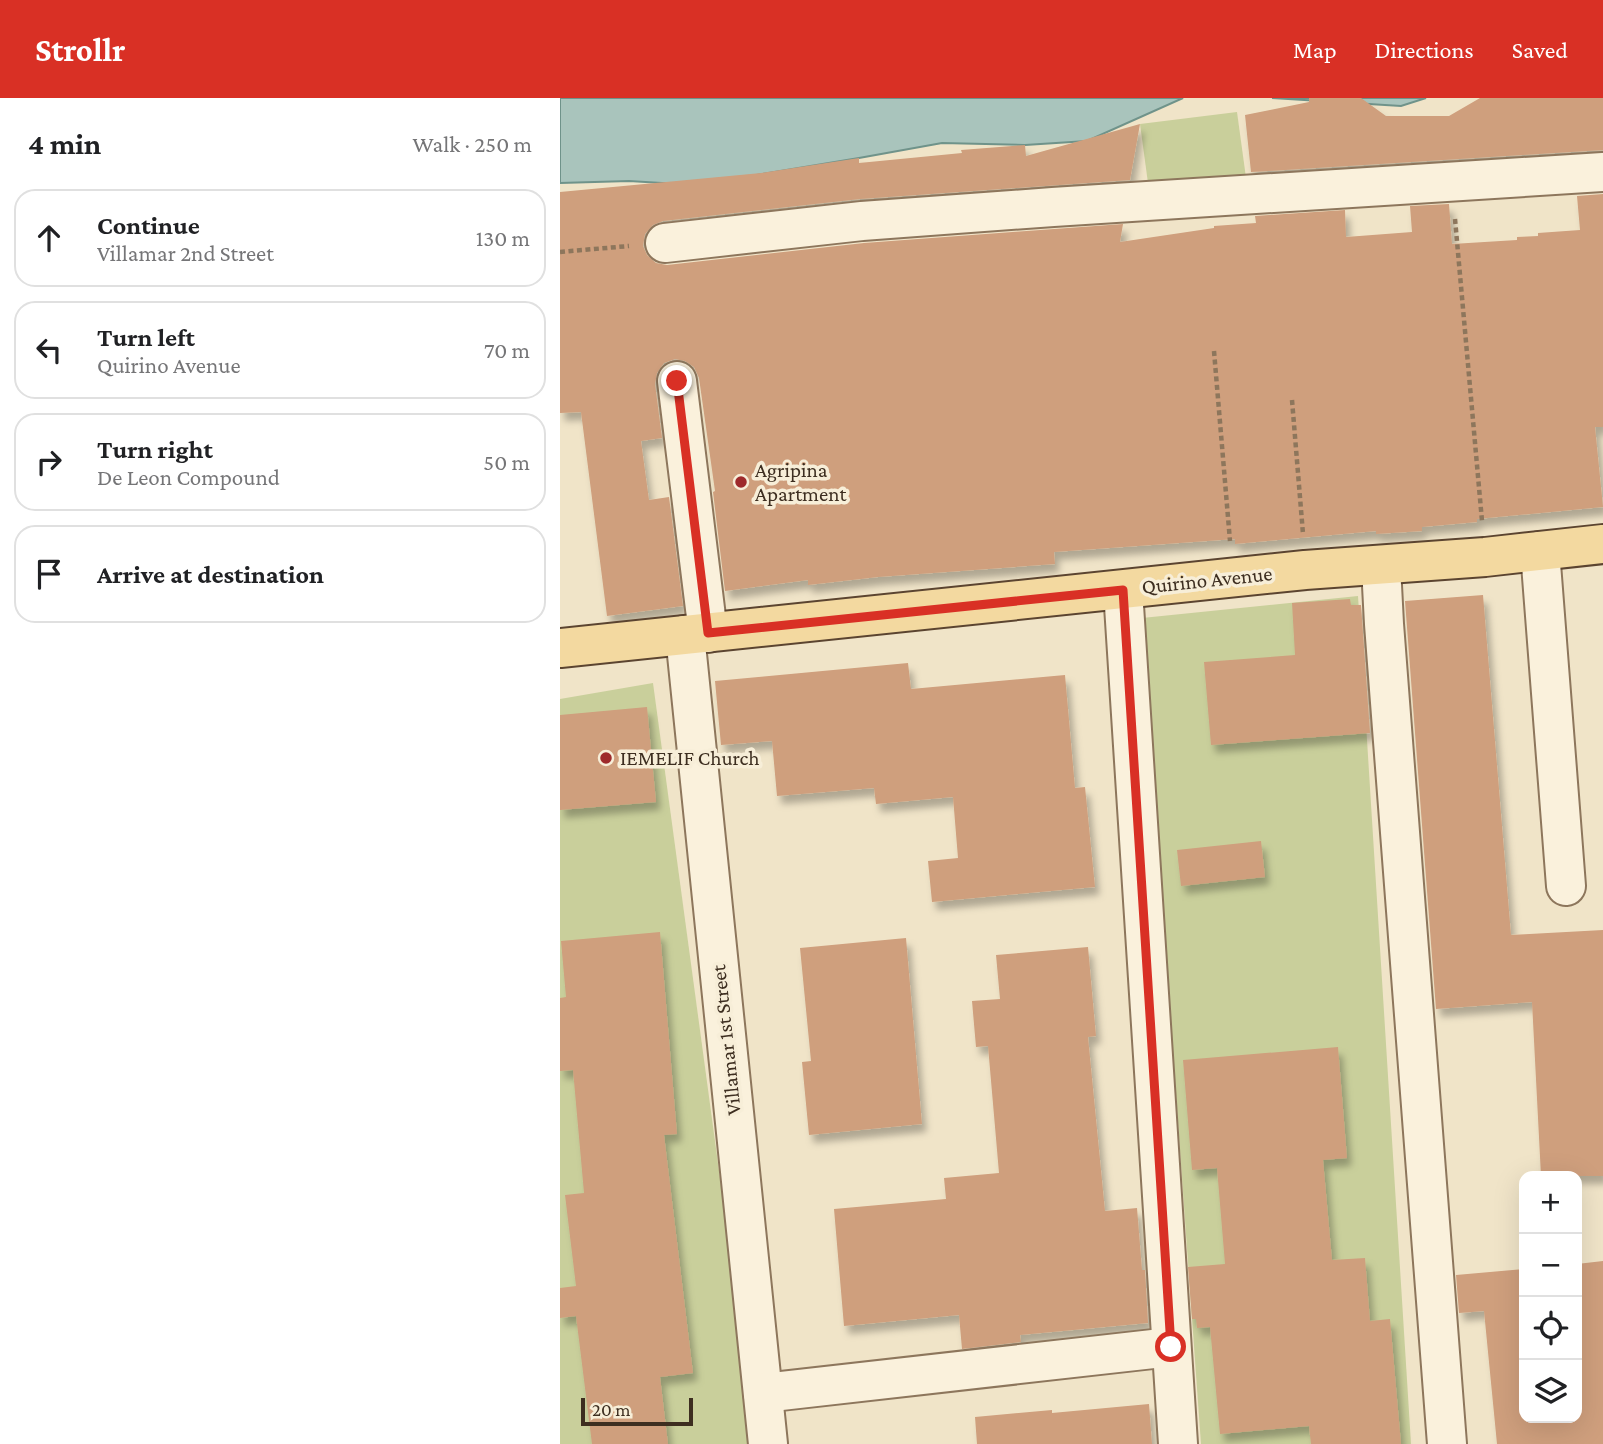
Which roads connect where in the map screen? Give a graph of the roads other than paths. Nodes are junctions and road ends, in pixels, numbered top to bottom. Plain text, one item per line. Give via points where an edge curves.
1 (1603, 172) edge
2 (665, 243) road end
3 (677, 381) dead end
4 (1603, 544) edge
5 (1540, 551) junction
6 (1381, 566) junction
7 (1123, 590) junction
8 (696, 634) junction
9 (560, 648) edge
10 (1566, 886) dead end
11 (1171, 1347) junction
12 (763, 1393) junction
13 (768, 1444) edge
14 (1178, 1444) edge
15 (1447, 1444) edge

1 - 2 street via 862,221
3 - 8 street, Villamar 1st Street
4 - 5 main road, Quirino Avenue
5 - 6 main road, Quirino Avenue
5 - 10 street
6 - 7 main road, Quirino Avenue
6 - 15 street
7 - 8 main road, Quirino Avenue
7 - 11 street
8 - 9 main road, Quirino Avenue
8 - 12 street, Villamar 1st Street
11 - 12 street
11 - 14 street
12 - 13 street, Villamar 1st Street

